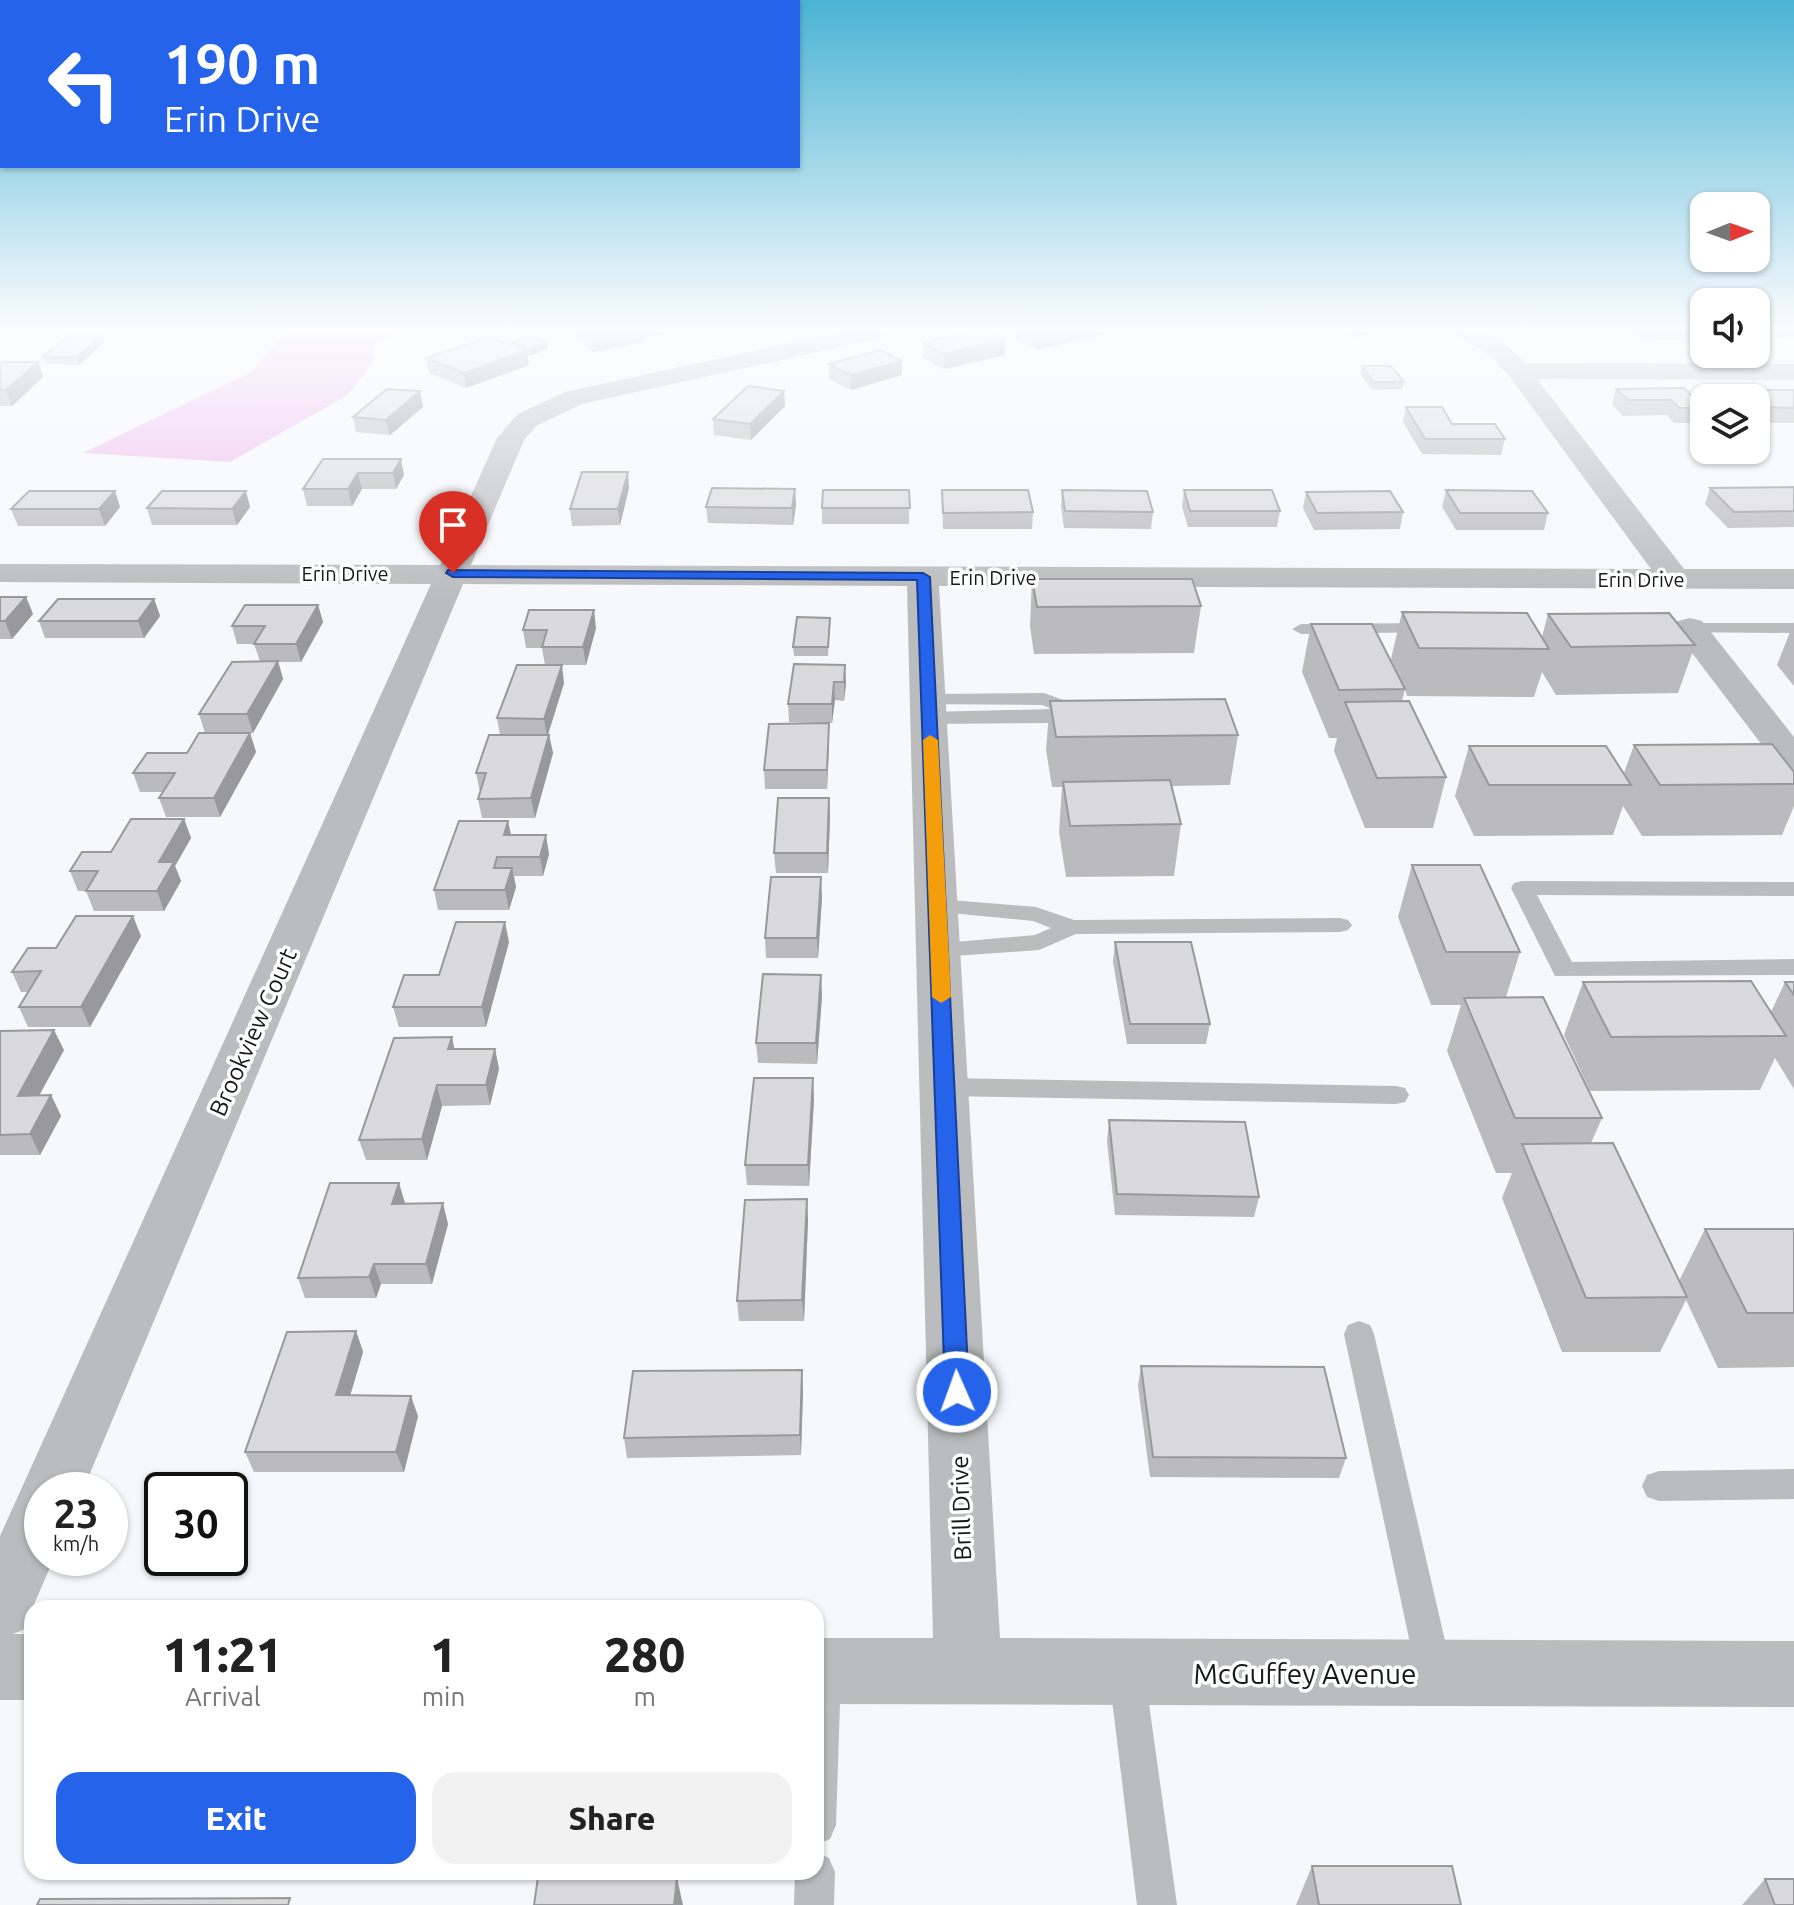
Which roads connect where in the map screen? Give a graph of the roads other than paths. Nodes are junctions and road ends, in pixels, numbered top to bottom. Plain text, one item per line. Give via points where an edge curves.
1 (527, 420) edge
2 (1555, 420) edge
3 (0, 573) edge
4 (453, 573) junction
5 (923, 577) junction
6 (1675, 579) junction
7 (1794, 579) edge
8 (1457, 628) edge
9 (1674, 628) joint
10 (1794, 628) edge
11 (1301, 629) dead end
12 (929, 709) junction
13 (1794, 762) edge
14 (1794, 889) edge
15 (1340, 925) dead end
16 (1072, 927) junction
17 (939, 928) junction
18 (1794, 967) edge
19 (944, 1087) junction
20 (1396, 1095) dead end
21 (1359, 1334) dead end
22 (60, 1472) edge
23 (1794, 1484) edge
24 (1659, 1486) dead end
25 (24, 1553) edge
26 (0, 1608) edge
27 (0, 1667) edge
28 (24, 1667) edge
29 (824, 1671) edge
30 (968, 1671) junction
31 (1127, 1672) junction
32 (1434, 1673) junction
33 (1794, 1674) edge
34 (815, 1880) edge
35 (814, 1905) edge
36 (1157, 1905) edge

1 - 4 street, Brookview Court via 511,438
2 - 6 street
3 - 4 street, Erin Drive
4 - 5 street, Erin Drive
4 - 22 street, Brookview Court
5 - 6 street, Erin Drive
5 - 12 street, Brill Drive
6 - 7 street, Erin Drive
8 - 11 lane
9 - 10 lane
9 - 13 street
12 - 12 lane via 1054,717 1067,708 1044,699
12 - 17 street, Brill Drive
14 - 18 lane via 1522,888 1564,970
15 - 16 lane
16 - 17 lane via 1036,914
16 - 17 lane via 1039,942
17 - 19 street, Brill Drive
19 - 20 lane
19 - 30 street, Brill Drive
21 - 32 lane
23 - 24 lane
25 - 26 street
27 - 28 street
29 - 30 street, McGuffey Avenue
30 - 31 street, McGuffey Avenue
31 - 32 street, McGuffey Avenue
31 - 36 lane
32 - 33 street, McGuffey Avenue
34 - 35 lane

